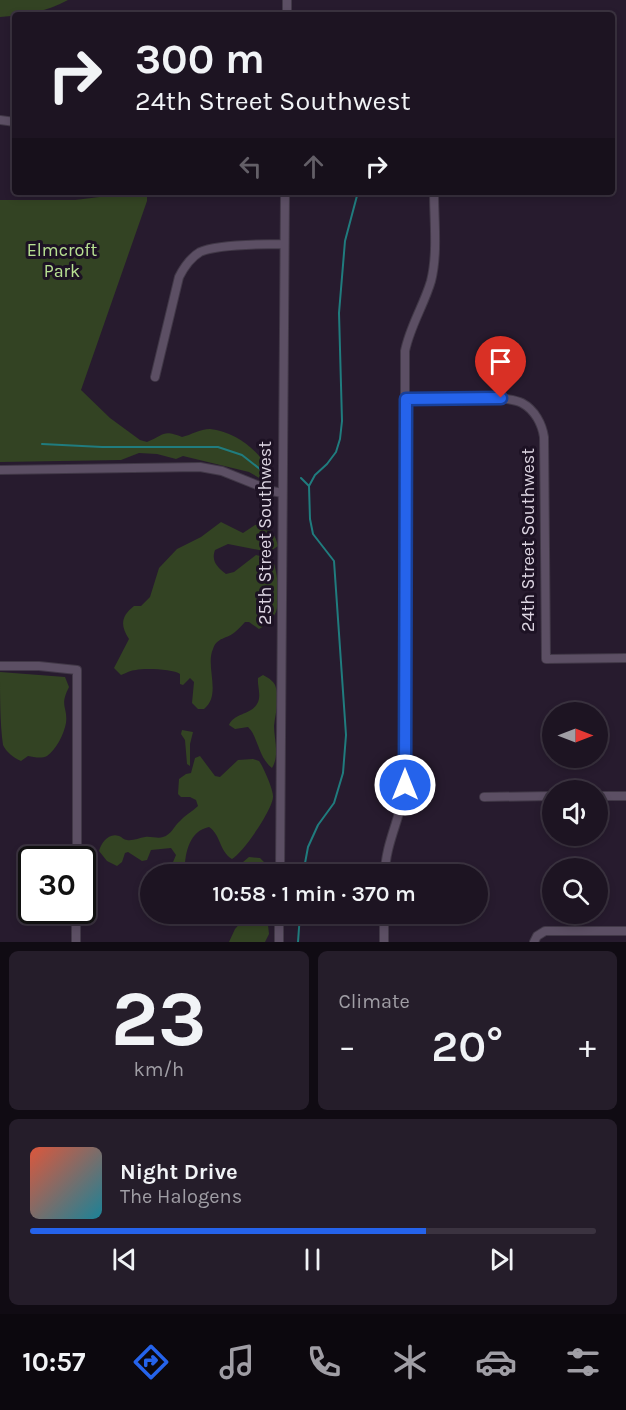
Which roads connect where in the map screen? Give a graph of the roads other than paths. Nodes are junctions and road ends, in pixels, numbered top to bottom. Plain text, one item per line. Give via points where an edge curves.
1 (285, 195) edge
2 (434, 195) edge
3 (284, 244) junction
4 (154, 377) dead end
5 (406, 399) junction
6 (0, 470) edge
7 (282, 493) junction
8 (626, 658) edge
9 (0, 666) edge
10 (542, 796) edge
11 (608, 796) edge
12 (626, 796) edge
13 (484, 797) dead end
14 (77, 846) edge
15 (280, 864) edge
16 (386, 864) edge
17 (76, 924) edge
18 (279, 924) edge
19 (384, 924) edge
20 (626, 931) edge
21 (76, 942) edge
22 (279, 942) edge
23 (384, 942) edge
24 (534, 942) edge

1 - 3 street, 25th Street Southwest
2 - 5 street via 433,270 406,345
3 - 4 street via 214,248 193,257 180,277
3 - 7 street, 25th Street Southwest
5 - 8 street, 24th Street Southwest via 509,399 526,405 539,419 544,438 546,659
5 - 16 street via 405,785
6 - 7 street via 200,467
7 - 15 street, 25th Street Southwest
9 - 14 street via 77,670
10 - 13 street
11 - 12 street
17 - 21 street
18 - 22 street
19 - 23 street
20 - 24 street via 545,931

